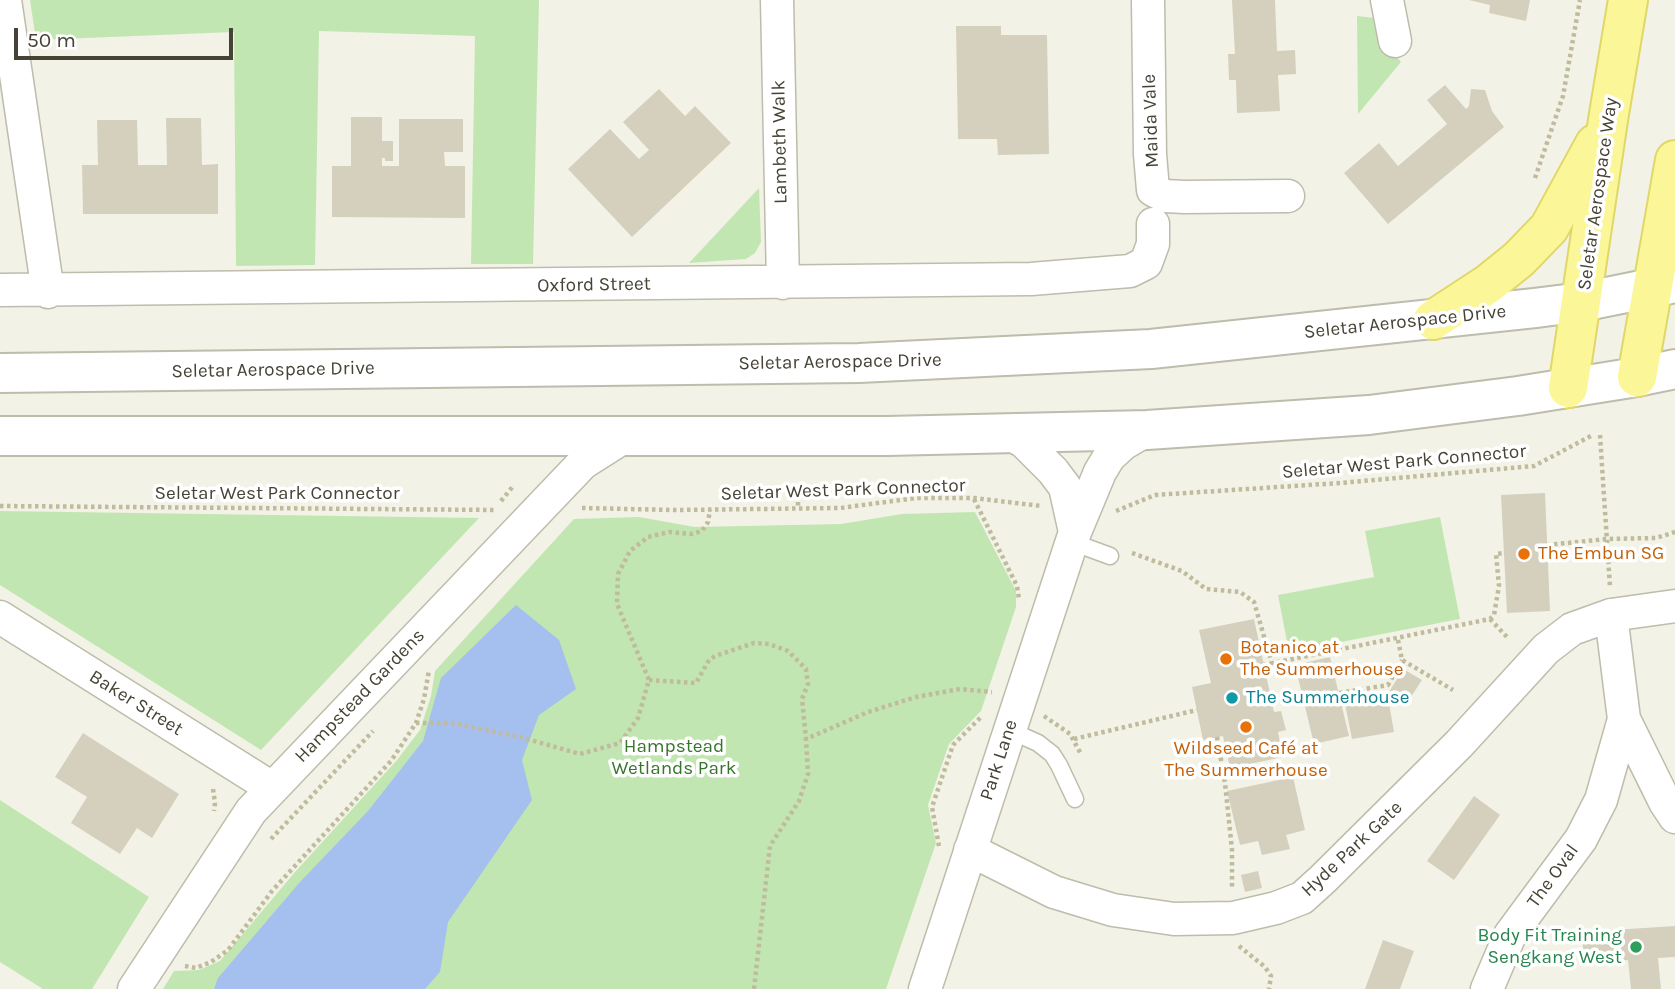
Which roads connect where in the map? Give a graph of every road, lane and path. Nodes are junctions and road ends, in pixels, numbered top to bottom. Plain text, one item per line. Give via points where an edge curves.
1 (5, 0) edge
2 (777, 0) edge
3 (1148, 0) edge
4 (1387, 0) edge
5 (1580, 0) edge
6 (1628, 0) edge
7 (1395, 41) dead end
8 (1608, 120) junction
9 (1675, 160) edge
10 (1535, 180) dead end
11 (1288, 196) dead end
12 (1153, 223) dead end
13 (783, 284) junction
14 (1664, 286) edge
15 (0, 290) edge
16 (48, 292) junction
17 (1582, 302) junction
18 (1433, 320) junction
19 (1675, 369) edge
20 (0, 373) edge
21 (1637, 377) junction
22 (1568, 388) junction
23 (1147, 430) junction
24 (1006, 432) junction
25 (1600, 435) dead end
26 (0, 436) edge
27 (1591, 436) dead end
28 (624, 437) junction
29 (514, 485) dead end
30 (798, 495) dead end
31 (974, 498) junction
32 (585, 500) dead end
33 (0, 506) edge
34 (798, 508) junction
35 (710, 509) junction
36 (494, 510) junction
37 (538, 510) junction
38 (485, 520) dead end
39 (1076, 524) junction
40 (1675, 532) edge
41 (1607, 539) junction
42 (1547, 545) dead end
43 (1116, 553) joint
44 (1504, 553) dead end
45 (1019, 605) dead end
46 (1675, 606) edge
47 (1611, 615) junction
48 (0, 617) edge
49 (1490, 620) junction
50 (1507, 637) dead end
51 (1398, 639) junction
52 (437, 660) dead end
53 (1402, 660) junction
54 (1272, 664) junction
55 (1264, 665) dead end
56 (429, 670) junction
57 (419, 680) dead end
58 (649, 680) junction
59 (995, 680) dead end
60 (1453, 690) dead end
61 (1352, 691) junction
62 (1339, 693) dead end
63 (1353, 698) dead end
64 (987, 703) dead end
65 (1000, 710) junction
66 (1197, 710) dead end
67 (1624, 719) junction
68 (416, 723) junction
69 (373, 731) dead end
70 (1217, 737) dead end
71 (806, 739) junction
72 (1074, 740) dead end
73 (208, 779) dead end
74 (272, 788) junction
75 (1074, 799) dead end
76 (1601, 800) junction
77 (1670, 810) edge
78 (213, 815) dead end
79 (269, 842) dead end
80 (955, 849) junction
81 (1233, 919) junction
82 (173, 965) dead end
83 (134, 989) edge
84 (754, 989) edge
85 (925, 989) edge
86 (1269, 989) edge
87 (1487, 989) edge

1 - 16 street
2 - 13 street, Lambeth Walk
3 - 11 street, Maida Vale via 1153,190 1165,197
4 - 7 street
5 - 10 path via 1563,96
6 - 8 main road, Seletar Aerospace Way
8 - 17 main road, Seletar Aerospace Way
8 - 18 main road via 1549,228 1509,267
9 - 14 main road
12 - 13 street, Oxford Street via 1153,244 1146,262 1130,271 1031,279
13 - 16 street, Oxford Street
14 - 17 street, Seletar Aerospace Drive
14 - 21 main road
15 - 16 street, Oxford Street
17 - 18 street, Seletar Aerospace Drive
17 - 22 main road, Seletar Aerospace Way
18 - 20 street, Seletar Aerospace Drive via 1151,349 859,363
19 - 21 street
21 - 22 street
22 - 23 street via 1369,415
23 - 24 street
23 - 39 street, Park Lane via 1109,457
24 - 28 street
24 - 39 street via 1024,442 1053,471 1065,487
25 - 41 path
26 - 28 street
27 - 39 path, Seletar West Park Connector via 1534,466 1155,495
28 - 37 street, Hampstead Gardens via 583,463
29 - 36 path
30 - 34 path
31 - 34 path, Seletar West Park Connector
31 - 39 path, Seletar West Park Connector
31 - 45 path via 1017,586
32 - 35 path, Seletar West Park Connector via 578,508
33 - 36 path, Seletar West Park Connector
34 - 35 path, Seletar West Park Connector
35 - 58 path via 702,531 648,537 630,551 618,574 617,604
36 - 37 path, Seletar West Park Connector
36 - 38 path
37 - 74 street, Hampstead Gardens
39 - 43 lane
39 - 65 street, Park Lane
40 - 41 path via 1656,538
41 - 42 path
41 - 47 path
43 - 54 path via 1181,570 1206,589 1241,592 1254,602
44 - 49 path via 1496,554 1499,586
46 - 47 street, Hyde Park Gate
47 - 67 street, The Oval
47 - 81 street, Hyde Park Gate via 1572,629 1546,649 1459,744 1303,898
48 - 74 street, Baker Street
49 - 50 path
49 - 51 path
51 - 53 path
51 - 54 path
52 - 56 path
53 - 60 path
53 - 61 path via 1388,685
54 - 55 path
56 - 57 path
56 - 68 path
58 - 68 path via 638,718 620,743 580,754 452,723
58 - 71 path via 696,683 709,660 754,643 788,651 806,668 808,684 802,699
59 - 65 path
61 - 62 path
61 - 63 path
64 - 65 path
65 - 71 path via 960,689 869,712
65 - 75 lane via 1052,754
65 - 80 street, Park Lane
65 - 80 path via 953,746 932,807
66 - 72 path
67 - 76 street, The Oval
67 - 77 street, The Oval
68 - 82 path via 391,761 272,891 228,950 196,968
69 - 79 path
70 - 81 path via 1232,850
71 - 84 path via 808,774 799,801 771,846
73 - 78 path via 215,791
74 - 83 street, Hampstead Gardens via 251,811
76 - 77 street, The Oval via 1629,786 1642,789
76 - 87 street, The Oval via 1581,839 1510,935
80 - 81 street, Hyde Park Gate via 1055,892 1113,910 1174,919
80 - 85 street, Park Lane
81 - 86 path via 1239,948 1265,967 1271,976

